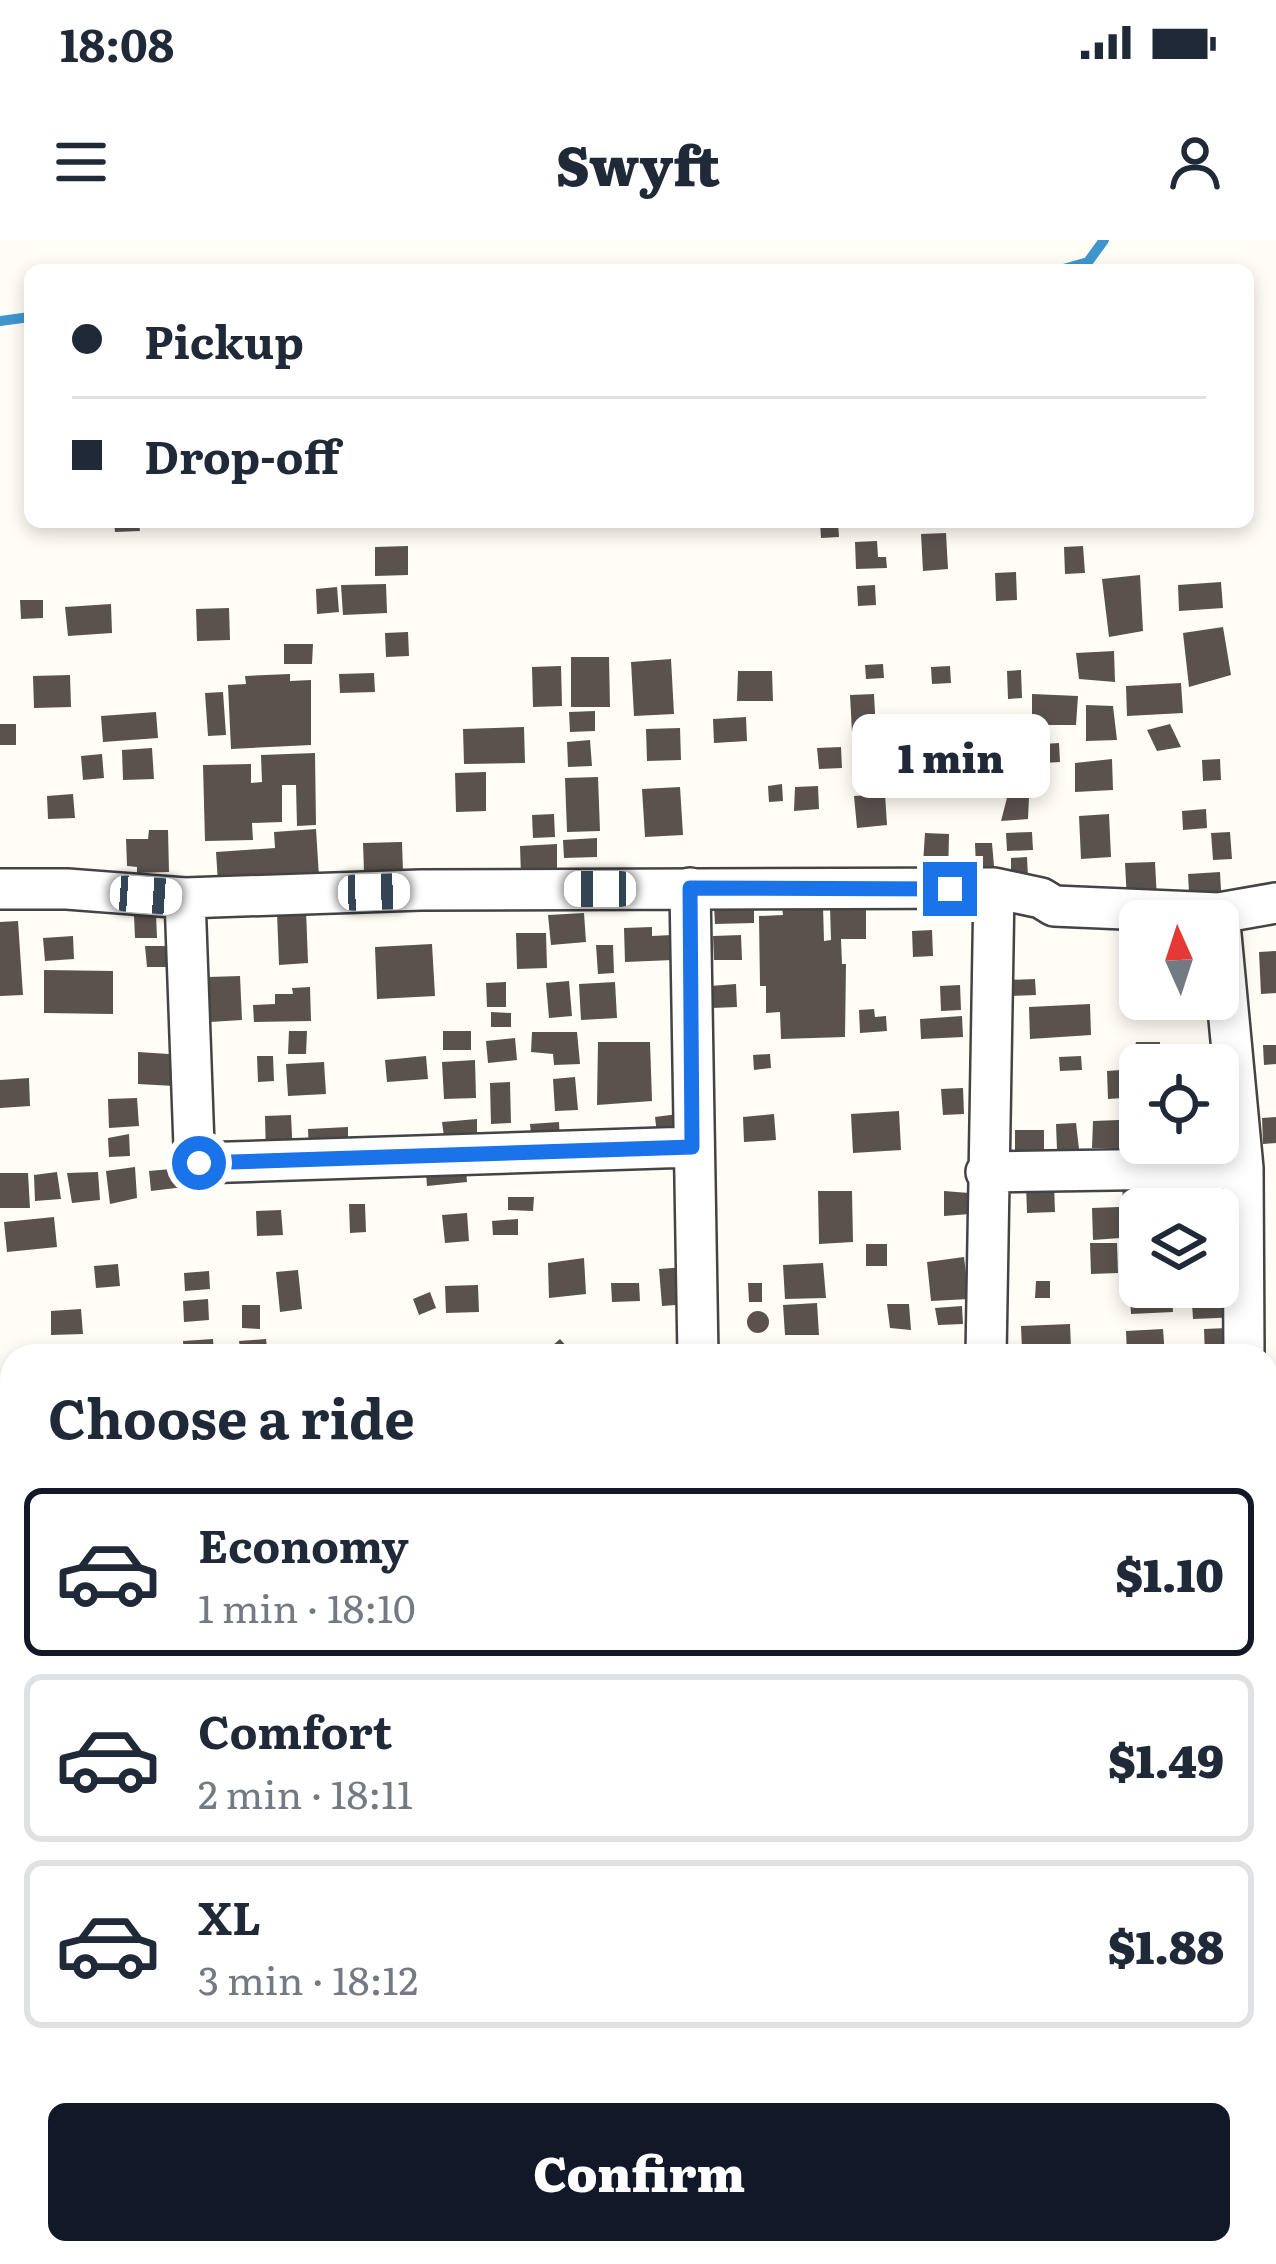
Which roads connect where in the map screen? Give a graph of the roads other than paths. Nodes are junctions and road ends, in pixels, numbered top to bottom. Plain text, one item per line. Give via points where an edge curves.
1 (690, 888) junction
2 (0, 889) edge
3 (994, 889) junction
4 (185, 898) junction
5 (1276, 903) edge
6 (1119, 909) edge
7 (1239, 910) edge
8 (1229, 1020) edge
9 (692, 1147) junction
10 (1243, 1168) junction
11 (986, 1172) junction
12 (698, 1344) edge
13 (986, 1344) edge
14 (1244, 1344) edge

1 - 3 street
1 - 4 street
1 - 9 street
2 - 4 street
3 - 6 street via 1054,905
3 - 11 street
4 - 9 street via 199,1163
5 - 7 street
8 - 10 street
9 - 12 street
10 - 11 street
10 - 14 street
11 - 13 street

